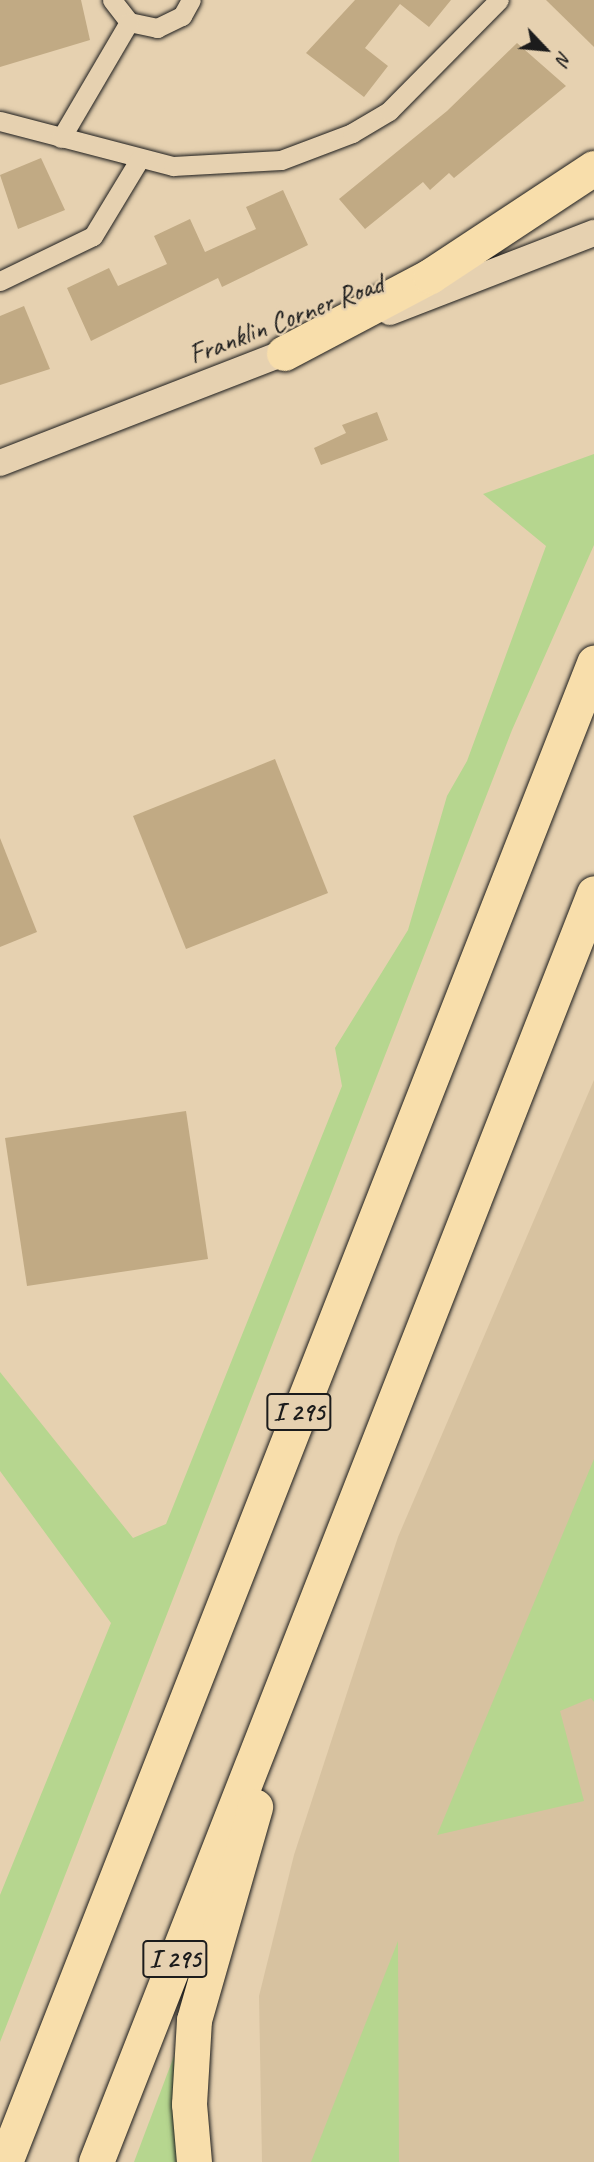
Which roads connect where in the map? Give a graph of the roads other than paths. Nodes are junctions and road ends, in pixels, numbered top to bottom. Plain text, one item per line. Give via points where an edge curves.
1 (112, 0) edge
2 (191, 0) edge
3 (499, 0) edge
4 (129, 22) junction
5 (0, 121) edge
6 (61, 138) junction
7 (139, 160) junction
8 (594, 167) edge
9 (594, 233) edge
10 (0, 281) edge
11 (284, 353) junction
12 (0, 463) edge
13 (594, 663) edge
14 (594, 893) edge
15 (254, 1755) junction
16 (5, 2162) edge
17 (96, 2162) edge
18 (194, 2162) edge

1 - 4 street
2 - 4 street via 170,24
3 - 7 street via 419,87 352,134 249,166
4 - 6 street
5 - 6 street
6 - 7 street
7 - 10 street via 93,236
8 - 11 highway via 430,276
9 - 11 street, Franklin Corner Road
11 - 12 street, Franklin Corner Road
13 - 16 highway, I 295
14 - 15 highway, I 295
15 - 17 highway, I 295
15 - 18 highway via 255,1814 194,2020 189,2104

